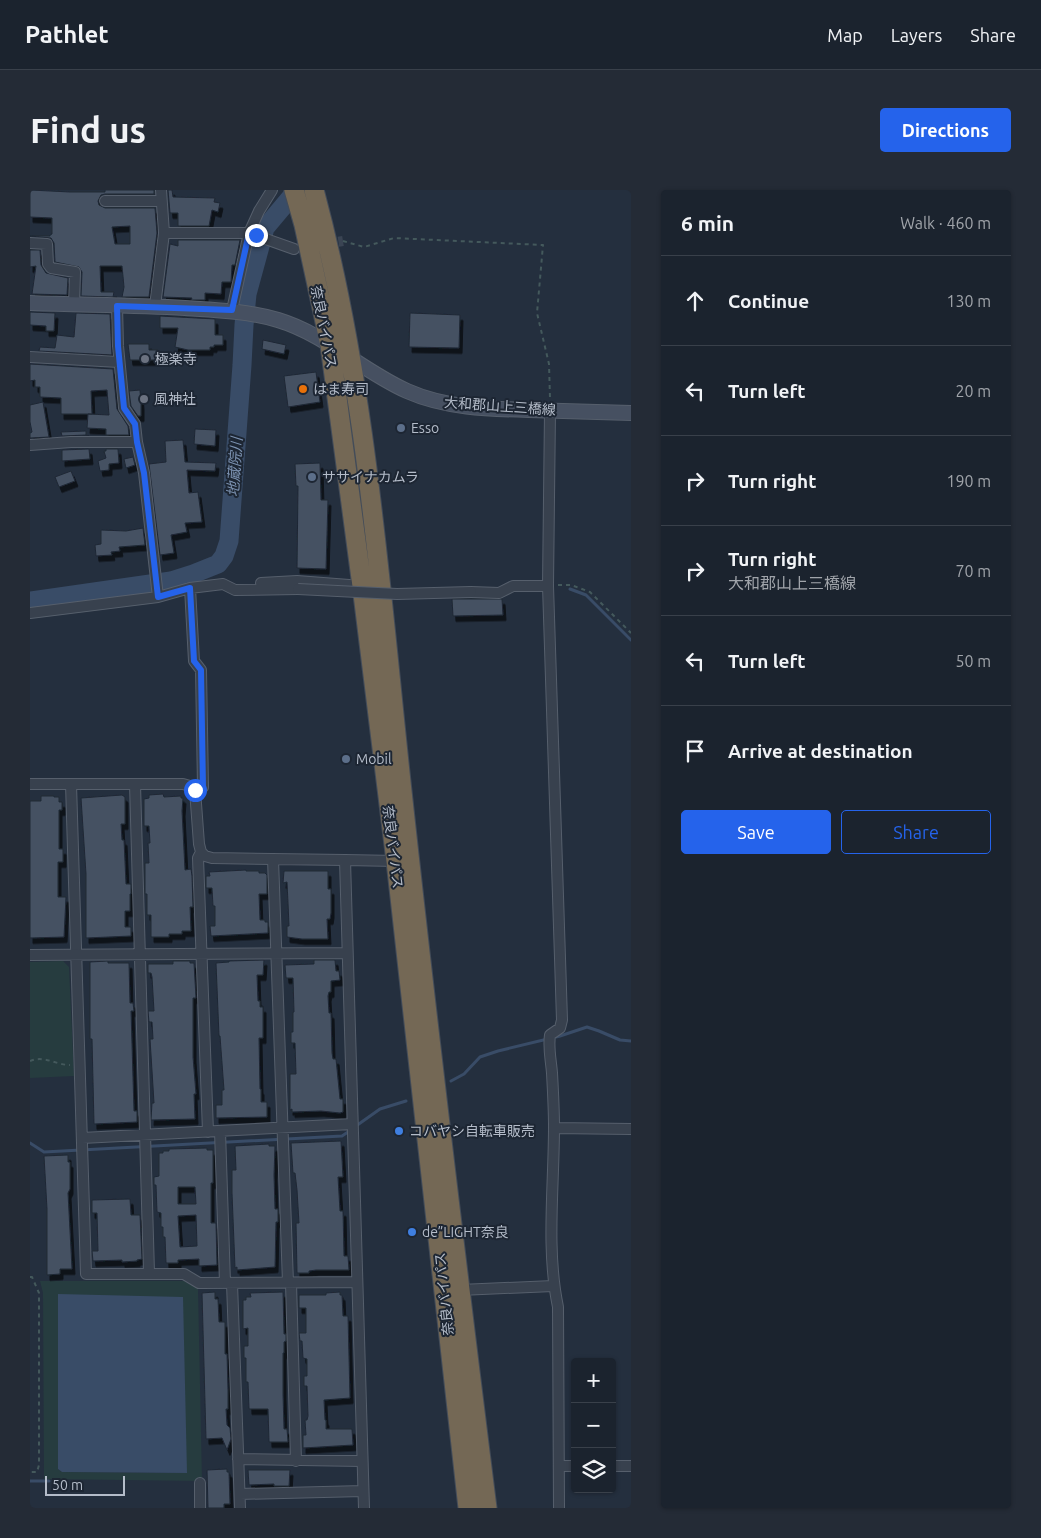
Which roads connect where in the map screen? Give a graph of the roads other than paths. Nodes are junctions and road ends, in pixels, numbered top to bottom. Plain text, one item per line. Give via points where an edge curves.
1 (161, 190) edge
2 (272, 190) edge
3 (294, 190) edge
4 (316, 198) edge
5 (105, 201) dead end
6 (161, 201) junction
7 (164, 233) junction
8 (252, 234) junction
9 (30, 243) edge
10 (294, 249) tunnel mouth
11 (30, 303) edge
12 (74, 305) junction
13 (117, 306) junction
14 (154, 306) junction
15 (233, 311) junction
16 (330, 345) junction
17 (30, 357) edge
18 (351, 360) junction
19 (119, 362) junction
20 (550, 411) junction
21 (631, 413) edge
22 (137, 442) junction
23 (30, 445) edge
24 (223, 584) junction
25 (362, 586) junction
26 (548, 586) junction
27 (190, 588) junction
28 (158, 594) junction
29 (30, 613) edge
30 (30, 784) edge
31 (71, 784) junction
32 (135, 784) junction
33 (195, 790) junction
34 (201, 852) junction
35 (273, 859) junction
36 (345, 860) junction
37 (396, 861) junction
38 (276, 953) junction
39 (347, 953) junction
40 (202, 954) junction
41 (30, 955) edge
42 (76, 955) junction
43 (140, 955) junction
44 (352, 1124) junction
45 (282, 1128) junction
46 (554, 1128) junction
47 (631, 1129) edge
48 (220, 1131) junction
49 (208, 1132) junction
50 (146, 1135) junction
51 (82, 1138) junction
52 (149, 1273) junction
53 (357, 1282) junction
54 (229, 1283) junction
55 (289, 1283) junction
56 (554, 1286) junction
57 (460, 1290) junction
58 (238, 1459) junction
59 (296, 1461) junction
60 (362, 1461) junction
61 (560, 1466) junction
62 (571, 1466) edge
63 (616, 1466) edge
64 (631, 1466) edge
65 (200, 1483) dead end
66 (363, 1491) junction
67 (240, 1494) junction
68 (200, 1508) edge
69 (240, 1508) edge
70 (364, 1508) edge
71 (468, 1508) edge
72 (487, 1508) edge
73 (559, 1508) edge

1 - 6 street
2 - 8 street via 259,212
3 - 16 highway, 奈良バイパス
4 - 18 highway, 奈良バイパス
5 - 6 street
6 - 7 street
7 - 8 street
7 - 14 street
8 - 10 street
8 - 15 street
9 - 12 street via 47,244 51,268 75,272
11 - 12 main road, 大和郡山上三橋線
12 - 13 main road, 大和郡山上三橋線
13 - 14 main road, 大和郡山上三橋線
13 - 19 street
14 - 15 main road, 大和郡山上三橋線
15 - 16 main road, 大和郡山上三橋線 via 278,320 305,330
16 - 18 main road, 大和郡山上三橋線
16 - 25 highway, 奈良バイパス
17 - 19 street
18 - 20 main road, 大和郡山上三橋線 via 391,384 435,401 469,407
18 - 57 highway, 奈良バイパス via 367,464
19 - 22 street via 124,408 135,424
20 - 21 main road, 大和郡山上三橋線
20 - 26 street
22 - 23 street
22 - 28 street via 144,473
24 - 25 street via 297,581
24 - 26 street, bridge via 235,590 298,589 397,594 499,592 513,586
24 - 27 street
25 - 37 highway, 奈良バイパス
26 - 46 street via 562,1020 560,1028 550,1039
27 - 28 street
27 - 33 street via 194,661 201,670 203,788
28 - 29 street
30 - 31 street
31 - 32 street
31 - 42 street
32 - 33 street via 183,784
32 - 43 street
33 - 34 street
34 - 35 street via 212,858
34 - 40 street via 198,858
35 - 36 street
35 - 38 street
36 - 37 street
36 - 39 street
37 - 71 highway, 奈良バイパス
38 - 39 street
38 - 40 street
38 - 45 street
39 - 44 street
40 - 43 street
40 - 49 street
41 - 42 street
42 - 43 street
42 - 51 street
43 - 50 street
44 - 45 street
44 - 53 street
45 - 48 street
45 - 55 street
46 - 47 street
46 - 56 street
48 - 49 street
48 - 54 street
49 - 50 street
50 - 51 street
50 - 52 street
51 - 52 street via 86,1274
52 - 54 street via 184,1274 200,1283
53 - 55 street
53 - 60 street
54 - 55 street
54 - 58 street
55 - 59 street
56 - 57 street
56 - 61 street via 558,1307
57 - 72 highway, 奈良バイパス
58 - 59 street
58 - 67 street
59 - 60 street
60 - 66 street
61 - 62 street
61 - 73 street
63 - 64 street
65 - 68 street
66 - 67 street
66 - 70 street
67 - 69 street

